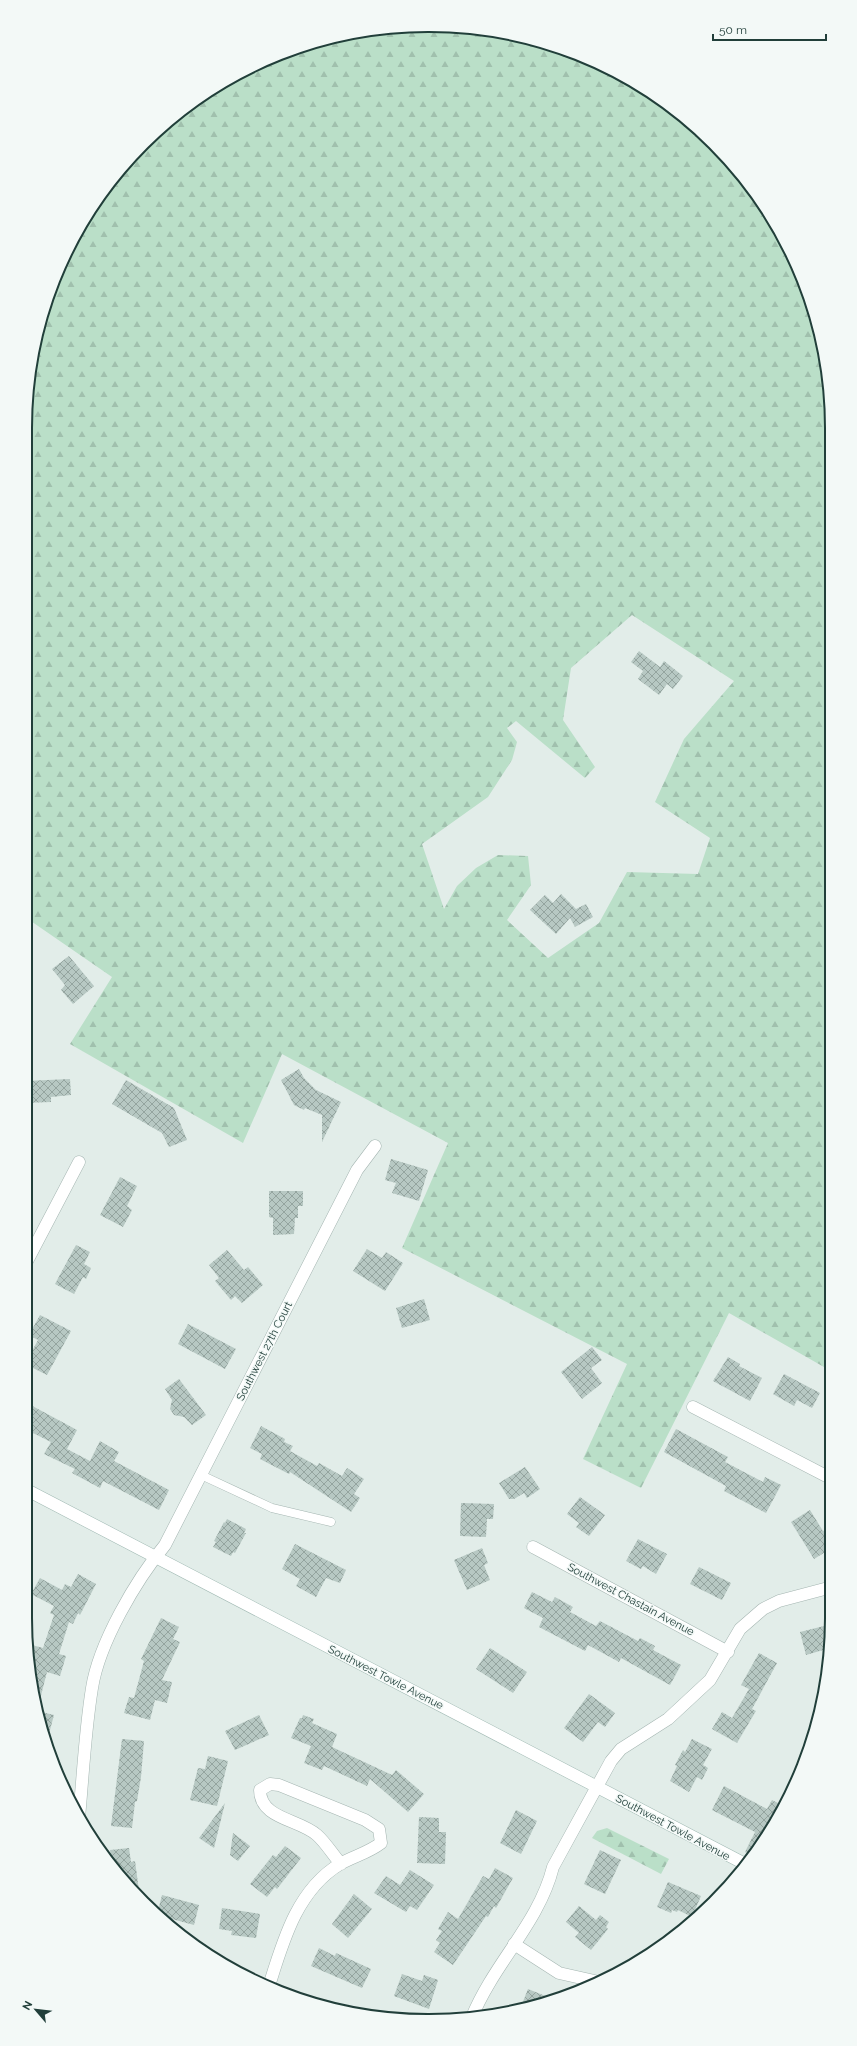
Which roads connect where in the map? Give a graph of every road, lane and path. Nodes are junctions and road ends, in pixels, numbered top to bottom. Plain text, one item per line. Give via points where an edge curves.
1 (375, 1146) dead end
2 (79, 1162) dead end
3 (32, 1252) edge
4 (693, 1407) dead end
5 (200, 1475) junction
6 (825, 1475) edge
7 (32, 1494) edge
8 (331, 1522) dead end
9 (534, 1547) dead end
10 (154, 1558) junction
11 (825, 1589) edge
12 (728, 1652) junction
13 (596, 1786) junction
14 (80, 1807) edge
15 (741, 1862) edge
16 (341, 1864) junction
17 (514, 1944) junction
18 (589, 1980) edge
19 (271, 1981) edge
20 (475, 2011) edge

1 - 5 street, Southwest 27th Court via 357,1170
2 - 3 street
4 - 6 street
5 - 8 lane via 272,1508
5 - 10 street, Southwest 27th Court via 164,1545
7 - 10 street, Southwest Towle Avenue
9 - 12 street, Southwest Chastain Avenue
10 - 13 street, Southwest Towle Avenue
10 - 14 street, Southwest 27th Court via 114,1626 96,1672 92,1687
11 - 12 street via 779,1601 763,1609 740,1629
12 - 13 street via 710,1680 685,1704 668,1719 621,1749 610,1761
13 - 15 street, Southwest Towle Avenue
13 - 17 street via 553,1867 548,1885 530,1921
16 - 16 street via 370,1852 381,1843 379,1829 365,1820 279,1785 270,1784 260,1790 260,1799 266,1809 316,1834
16 - 19 street via 315,1886 295,1914
17 - 18 street via 559,1973
17 - 20 street via 488,1982

